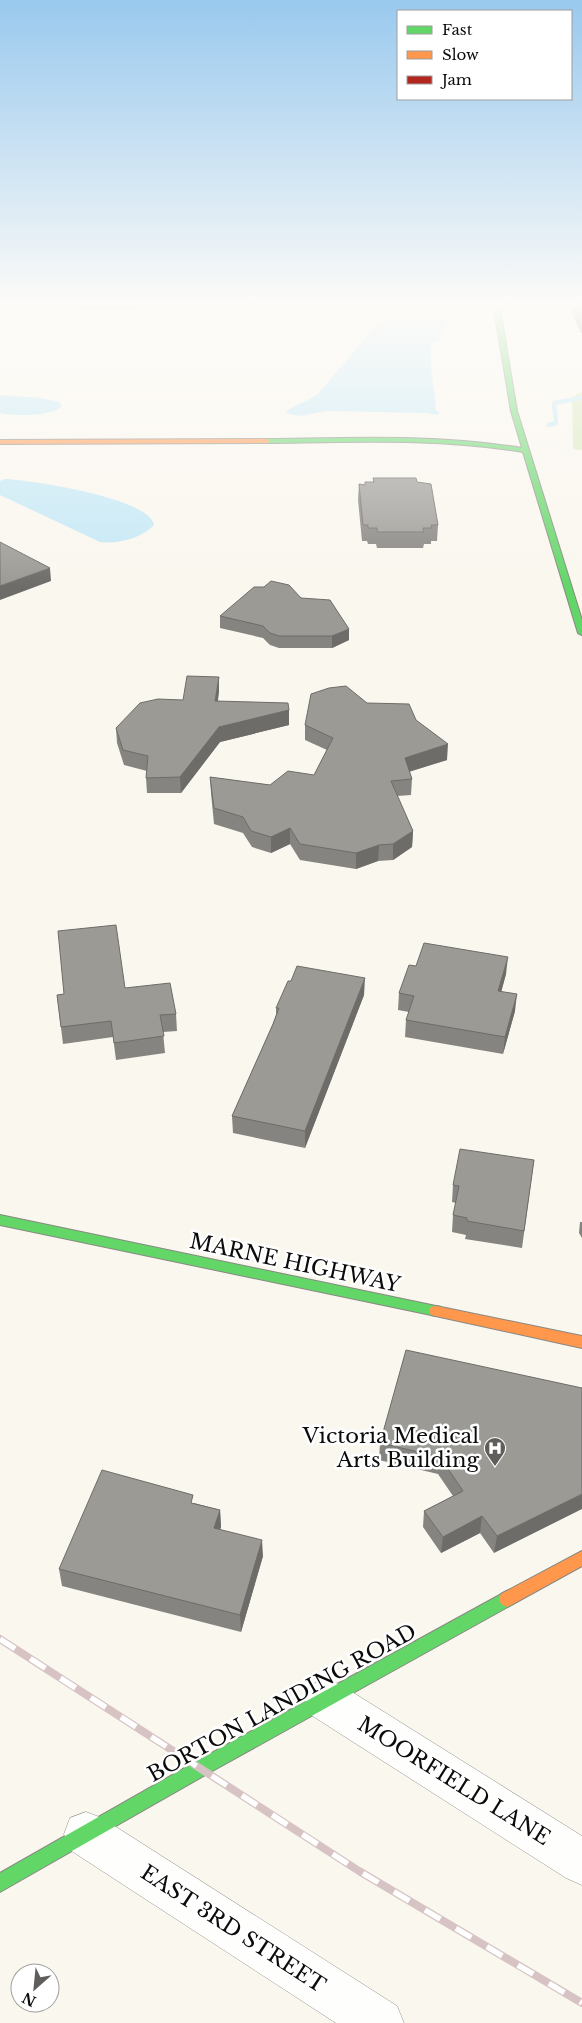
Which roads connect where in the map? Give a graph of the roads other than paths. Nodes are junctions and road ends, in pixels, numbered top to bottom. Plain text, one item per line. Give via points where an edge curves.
1 (508, 397) edge
2 (482, 433) dead end
3 (443, 441) junction
4 (0, 442) edge
5 (526, 450) junction
6 (0, 452) edge
7 (301, 452) dead end
8 (450, 453) dead end
9 (582, 634) edge
10 (0, 1220) edge
11 (582, 1342) edge
12 (582, 1558) edge
13 (326, 1700) junction
14 (86, 1834) junction
15 (582, 1862) edge
16 (0, 1883) edge
17 (380, 2023) edge

1 - 5 main road via 510,414
2 - 3 main road
3 - 4 main road
3 - 5 main road via 489,443
5 - 8 main road
5 - 9 main road
6 - 7 main road
10 - 11 main road, MARNE HIGHWAY
12 - 13 main road, BORTON LANDING ROAD
13 - 14 main road, BORTON LANDING ROAD
13 - 15 street, MOORFIELD LANE
14 - 16 main road, BORTON LANDING ROAD
14 - 17 street, EAST 3RD STREET

